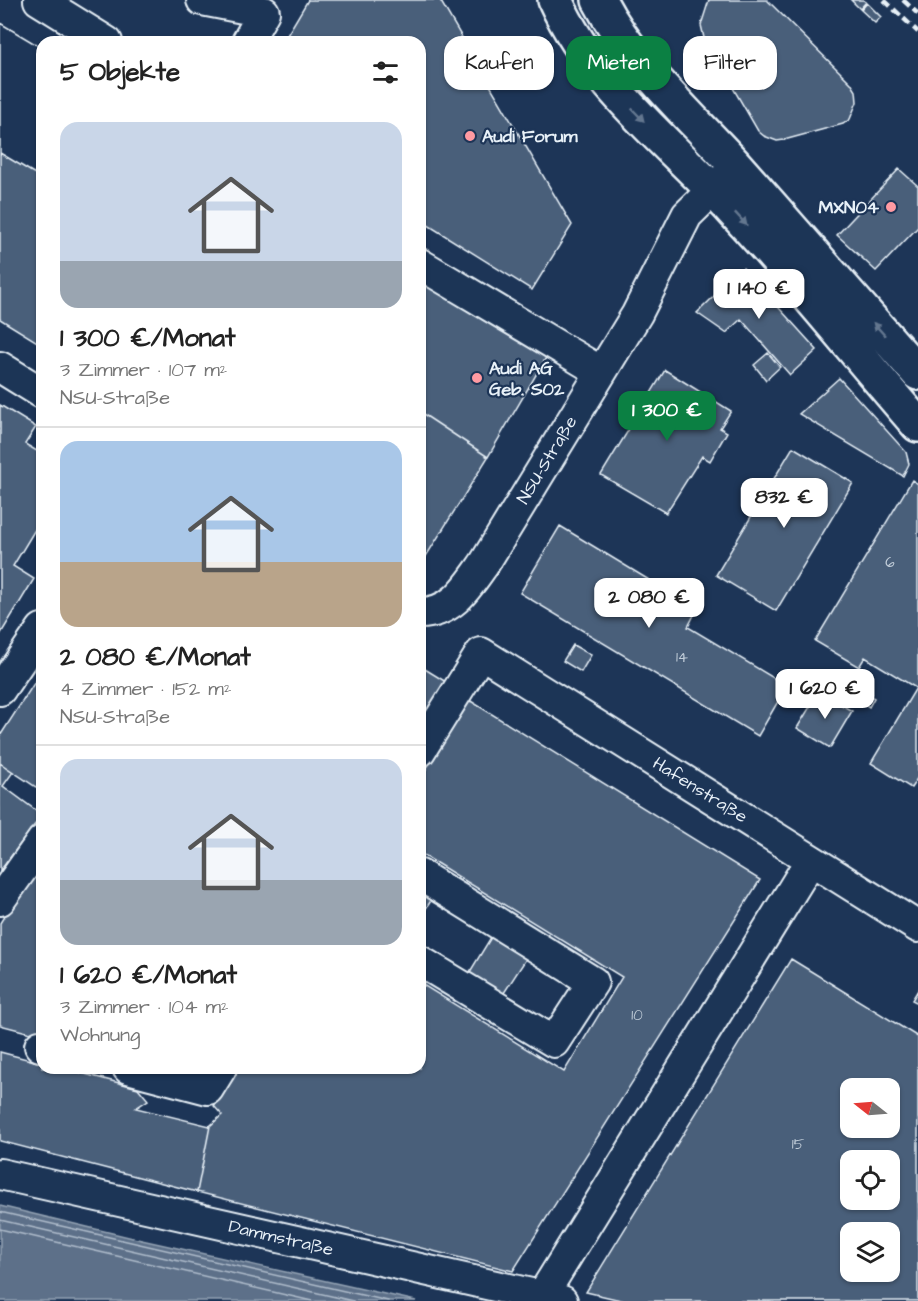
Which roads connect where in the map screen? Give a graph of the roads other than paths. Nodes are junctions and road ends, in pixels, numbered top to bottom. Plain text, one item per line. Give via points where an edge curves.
1 (39, 0) edge
2 (202, 0) edge
3 (555, 0) edge
4 (599, 0) edge
5 (622, 0) edge
6 (267, 6) edge
7 (97, 36) edge
8 (250, 36) edge
9 (621, 36) edge
10 (634, 36) edge
11 (664, 90) edge
12 (736, 166) junction
13 (713, 189) junction
14 (426, 268) edge
15 (0, 367) edge
16 (601, 372) junction
17 (918, 373) edge
18 (36, 389) edge
19 (918, 425) edge
20 (426, 613) edge
21 (36, 638) edge
22 (0, 690) edge
23 (426, 741) edge
24 (36, 850) edge
25 (811, 860) junction
26 (426, 879) edge
27 (0, 900) edge
28 (918, 927) edge
29 (426, 965) edge
30 (151, 1074) edge
31 (217, 1074) edge
32 (0, 1174) edge
33 (552, 1299) edge

1 - 7 street
2 - 6 street
3 -> 13 main road via 582,48 622,99
4 - 9 main road
5 - 10 main road
6 - 8 street
11 - 12 main road
12 - 13 street, NSU-Straße
17 -> 12 main road
13 - 16 street, NSU-Straße via 687,215 637,314
13 -> 19 main road
14 - 16 street
15 - 18 street
16 - 20 street, NSU-Straße via 463,595 448,606
21 - 22 street
23 - 25 street, Hafenstraße via 481,653
24 - 27 street
25 - 28 street, Hafenstraße
25 - 33 street
26 - 29 street via 592,982 554,1042
30 - 31 street via 208,1089
32 - 33 street, Dammstraße

